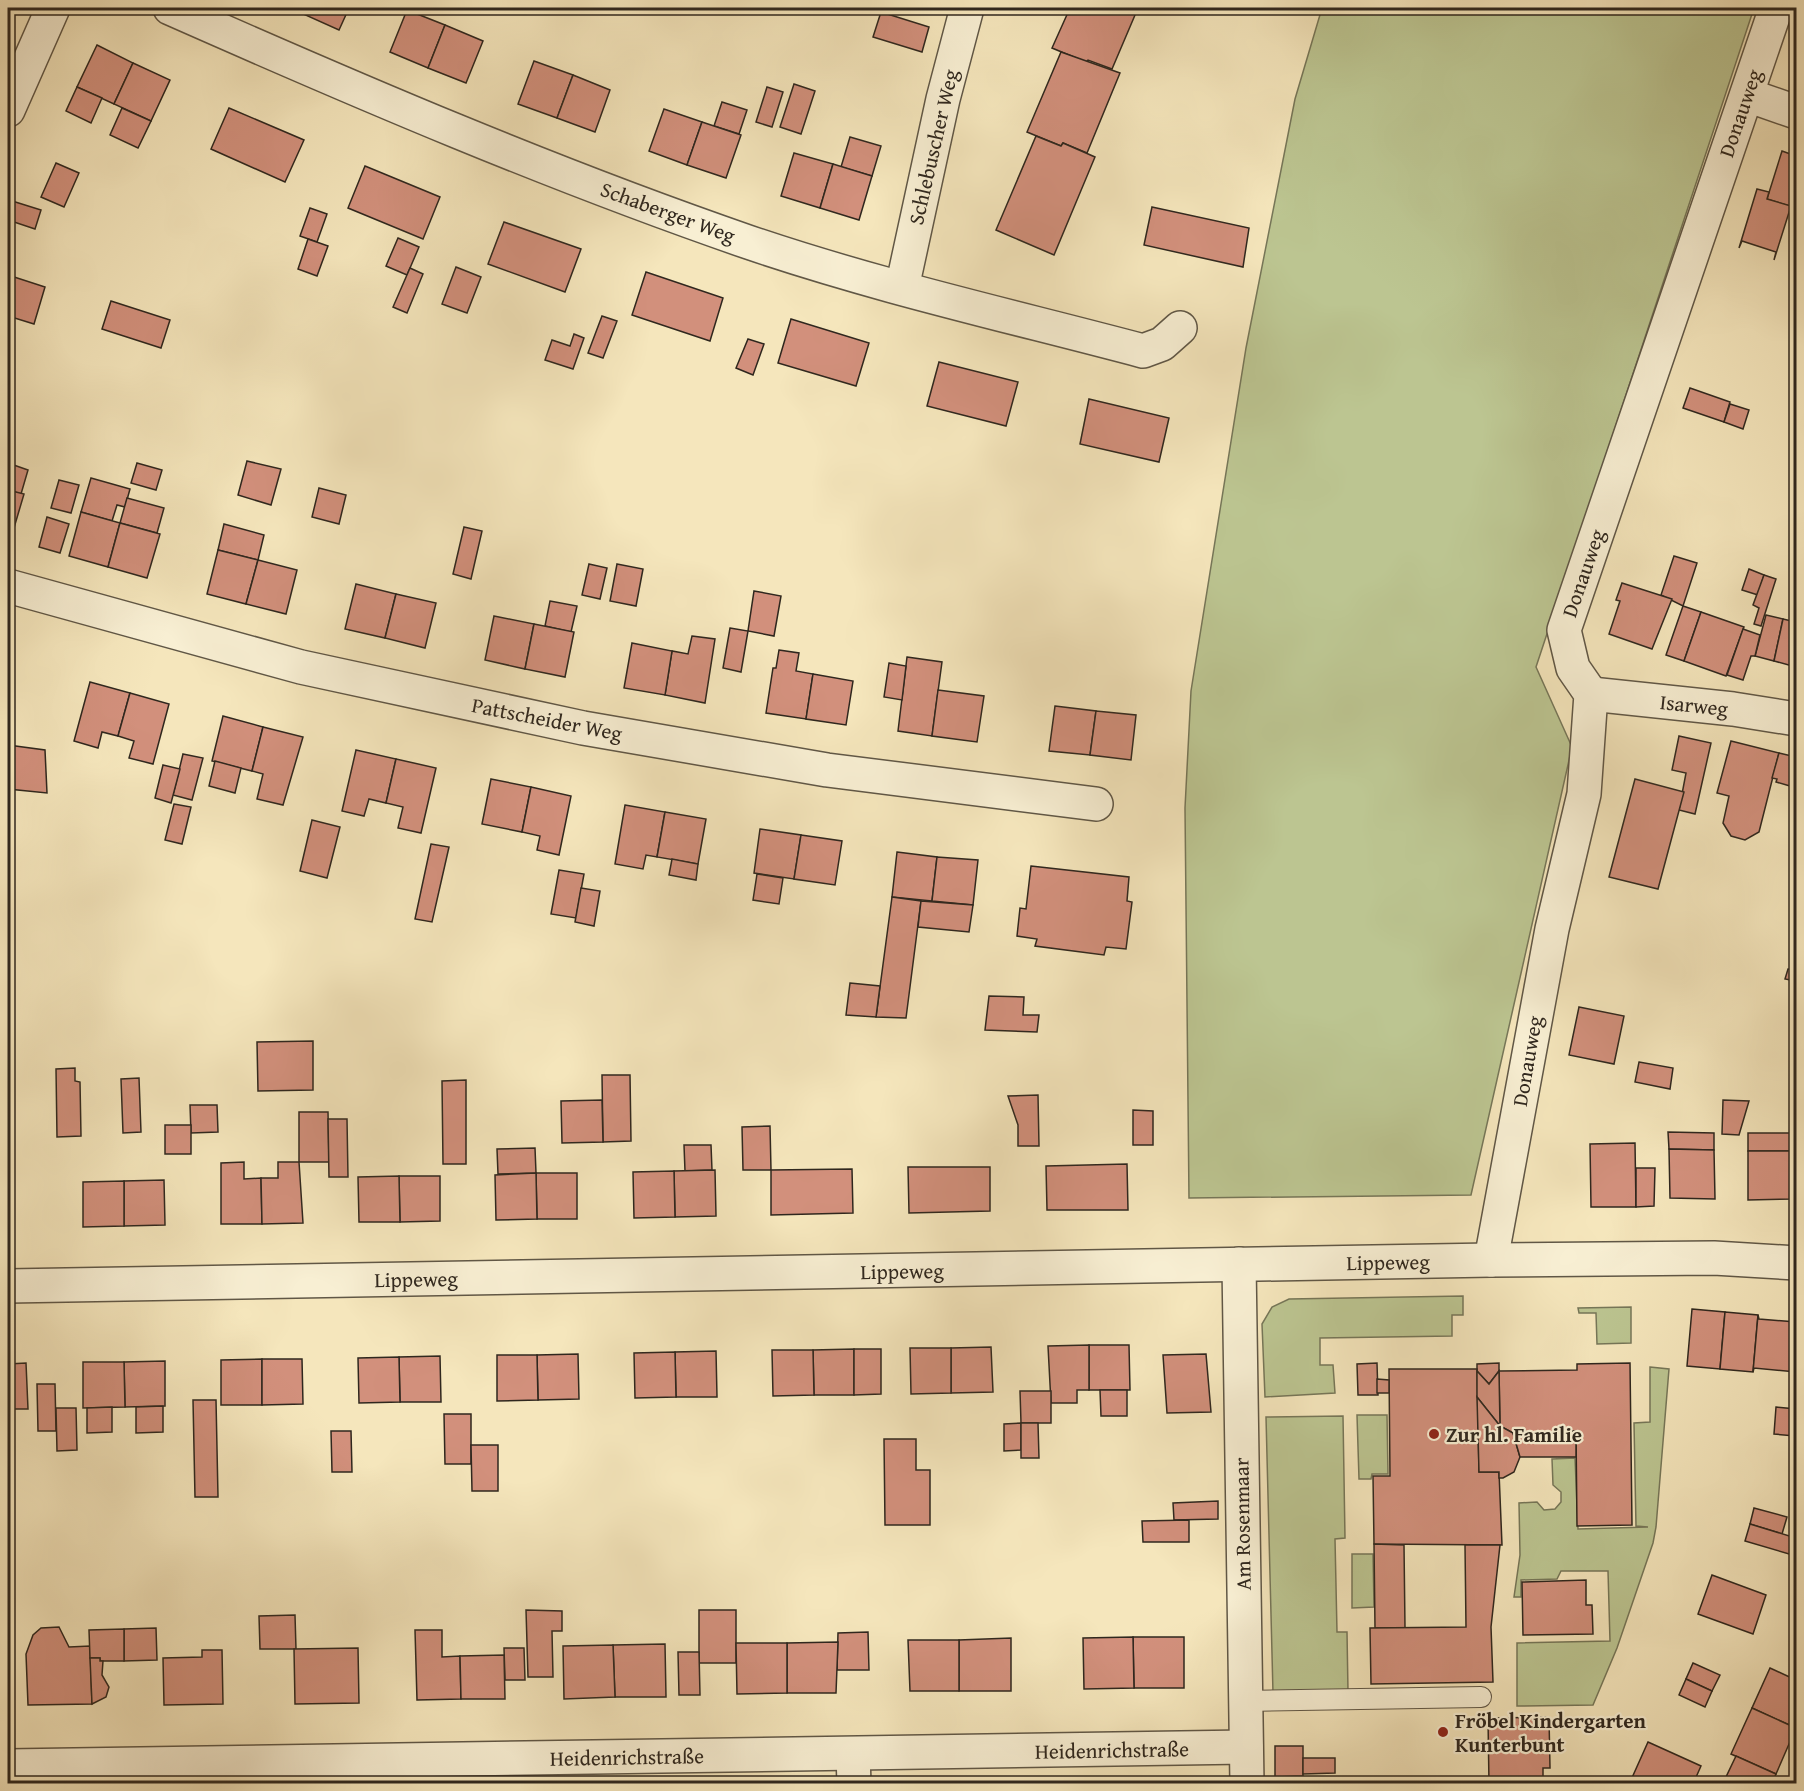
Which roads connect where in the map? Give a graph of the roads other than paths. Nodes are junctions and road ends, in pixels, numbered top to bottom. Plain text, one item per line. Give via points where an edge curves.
1 (52, 8) edge
2 (170, 8) edge
3 (967, 8) edge
4 (1776, 8) edge
5 (1747, 95) junction
6 (8, 110) edge
7 (1797, 112) edge
8 (902, 288) junction
9 (1180, 328) dead end
10 (8, 586) edge
11 (1591, 694) junction
12 (1797, 719) edge
13 (1096, 804) dead end
14 (1491, 1260) junction
15 (1797, 1263) edge
16 (1239, 1264) junction
17 (8, 1286) edge
18 (1481, 1697) dead end
19 (1245, 1701) junction
20 (1246, 1747) junction
21 (853, 1769) edge
22 (9, 1772) edge
23 (433, 1772) edge
24 (1246, 1784) edge

1 - 6 street
2 - 8 street, Schaberger Weg via 374,98 591,184 749,242
3 - 8 street, Schlebuscher Weg
4 - 5 street, Donauweg
5 - 7 street
5 - 11 street, Donauweg via 1564,630 1573,668
8 - 9 street, Schaberger Weg via 1143,351 1162,344
10 - 13 street, Pattscheider Weg via 301,667 583,728 827,770
11 - 12 street, Isarweg
11 - 14 street, Donauweg via 1584,794 1552,929
14 - 15 street, Lippeweg via 1714,1258
14 - 16 street, Lippeweg
16 - 17 street, Lippeweg
16 - 19 street, Am Rosenmaar
18 - 19 lane
19 - 20 street, Am Rosenmaar
20 - 21 street, Heidenrichstraße
20 - 24 street, Am Rosenmaar
21 - 23 street, Heidenrichstraße
22 - 23 street, Heidenrichstraße

